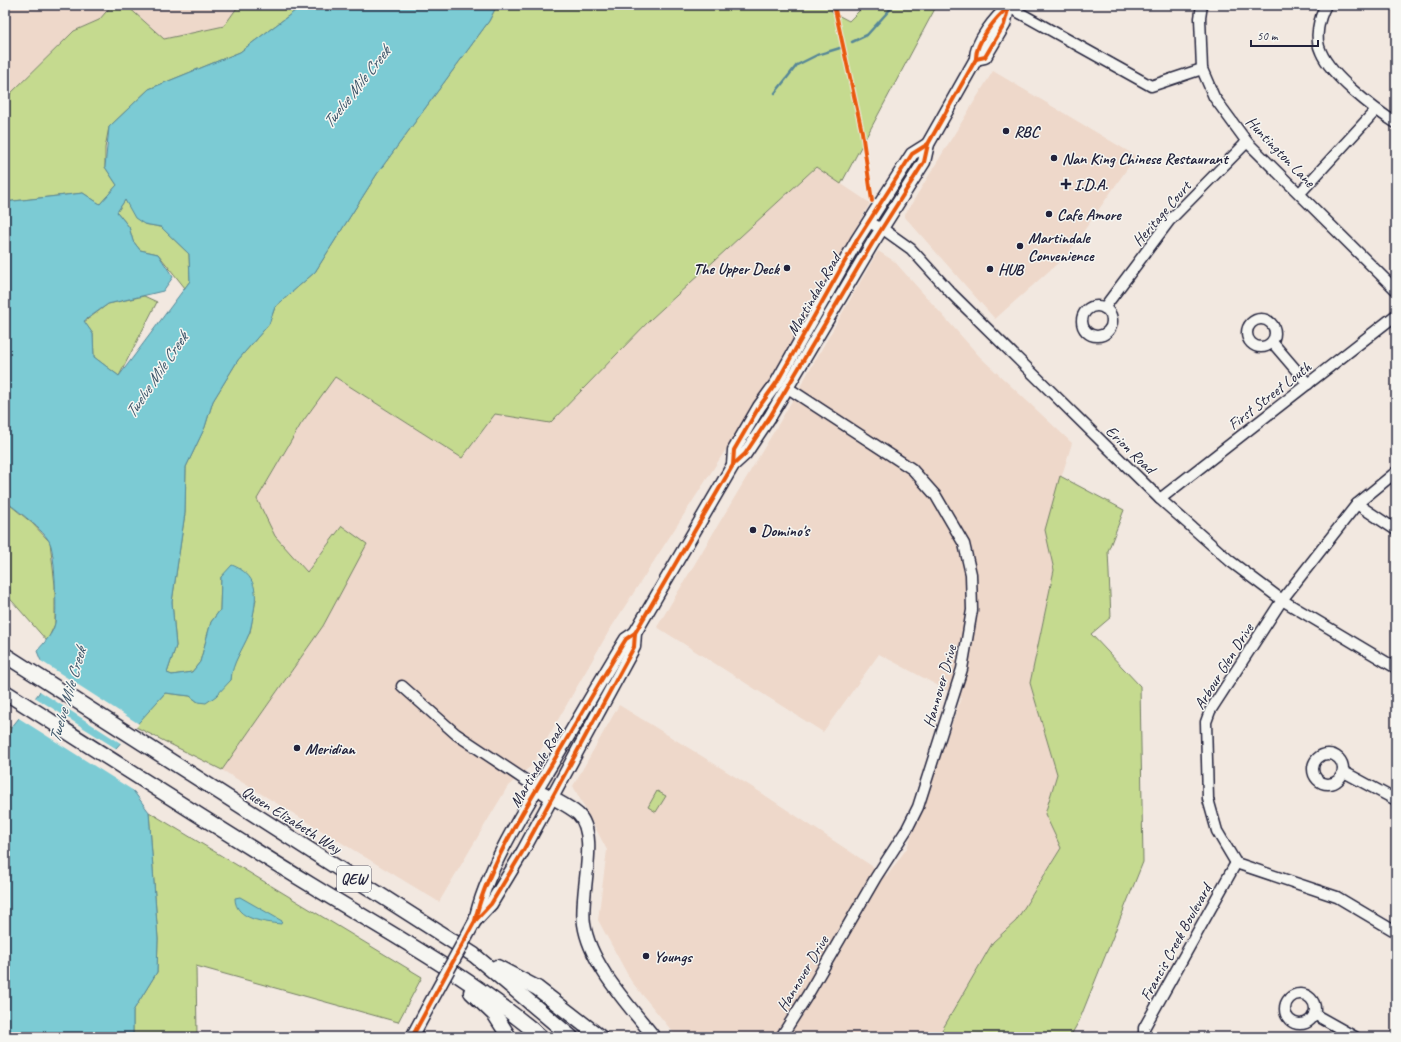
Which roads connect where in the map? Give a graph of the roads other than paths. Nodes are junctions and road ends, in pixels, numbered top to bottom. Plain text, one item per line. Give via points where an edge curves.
1 (1202, 5) edge
2 (1326, 5) edge
3 (1009, 6) edge
4 (1202, 69) junction
5 (1376, 110) junction
6 (1396, 123) edge
7 (1247, 142) junction
8 (928, 144) junction
9 (1300, 193) junction
10 (870, 223) junction
11 (883, 229) junction
12 (1396, 290) edge
13 (1104, 308) dead end
14 (1396, 315) edge
15 (1272, 342) dead end
16 (1308, 384) junction
17 (788, 388) junction
18 (733, 465) junction
19 (1396, 472) edge
20 (1160, 499) junction
21 (1357, 504) junction
22 (1396, 530) edge
23 (1282, 600) junction
24 (635, 634) junction
25 (5, 655) edge
26 (1396, 668) edge
27 (402, 686) dead end
28 (5, 692) edge
29 (1344, 772) dead end
30 (537, 788) junction
31 (551, 797) junction
32 (1396, 800) edge
33 (1236, 863) junction
34 (475, 921) junction
35 (1396, 932) edge
36 (474, 955) junction
37 (441, 965) junction
38 (1314, 1014) dead end
39 (412, 1037) edge
40 (509, 1037) edge
41 (541, 1037) edge
42 (571, 1037) edge
43 (600, 1037) edge
44 (654, 1037) edge
45 (781, 1037) edge
46 (1144, 1037) edge
47 (1355, 1037) edge

1 - 4 street, Huntington Lane
2 - 5 street via 1317,34 1320,52 1329,66
3 - 4 street via 1151,86
3 - 8 main road, Martindale Road via 1004,24 985,56 976,59
4 - 7 street, Huntington Lane via 1214,97
5 - 6 street
5 - 9 street
7 - 9 street, Huntington Lane
7 - 13 street, Heritage Court via 1169,221
8 - 10 main road, Martindale Road via 912,154
8 - 11 main road, Martindale Road via 924,162
9 - 12 street, Huntington Lane
10 - 11 street, Erion Road
10 - 18 main road, Martindale Road via 857,240 777,382 734,450
11 - 17 main road, Martindale Road
11 - 20 street, Erion Road via 911,249 951,293
14 - 16 street, First Street Louth
15 - 16 street
16 - 20 street, First Street Louth
17 - 18 main road, Martindale Road via 745,454
17 - 45 street, Hannover Drive via 912,469 936,496 964,544 971,574 972,610 962,669 918,807
18 - 24 main road, Martindale Road
19 - 21 street, Arbour Glen Drive
20 - 23 street, Erion Road via 1230,561
21 - 22 street
21 - 23 street, Arbour Glen Drive
23 - 26 street, Erion Road
23 - 33 street, Arbour Glen Drive via 1210,711 1206,722 1208,799 1217,831
24 - 30 main road, Martindale Road via 626,639
24 - 31 main road, Martindale Road via 634,647
25 - 36 highway, Queen Elizabeth Way / QEW
27 - 30 street via 456,734
28 - 37 highway, QEW
29 - 32 street
30 - 31 main road
30 - 34 main road, Martindale Road via 496,863 479,900
31 - 34 main road, Martindale Road via 491,904
31 - 44 main road via 578,815 588,832 589,850 583,905 584,924 590,944 618,992
33 - 35 street via 1337,897
33 - 46 street, Francis Creek Boulevard via 1144,1028
34 - 39 main road, Martindale Road, bridge
36 - 42 highway, Queen Elizabeth Way / QEW
36 - 43 highway via 537,988
37 - 40 highway via 495,1015
37 - 41 highway, QEW via 498,1002
38 - 47 street

